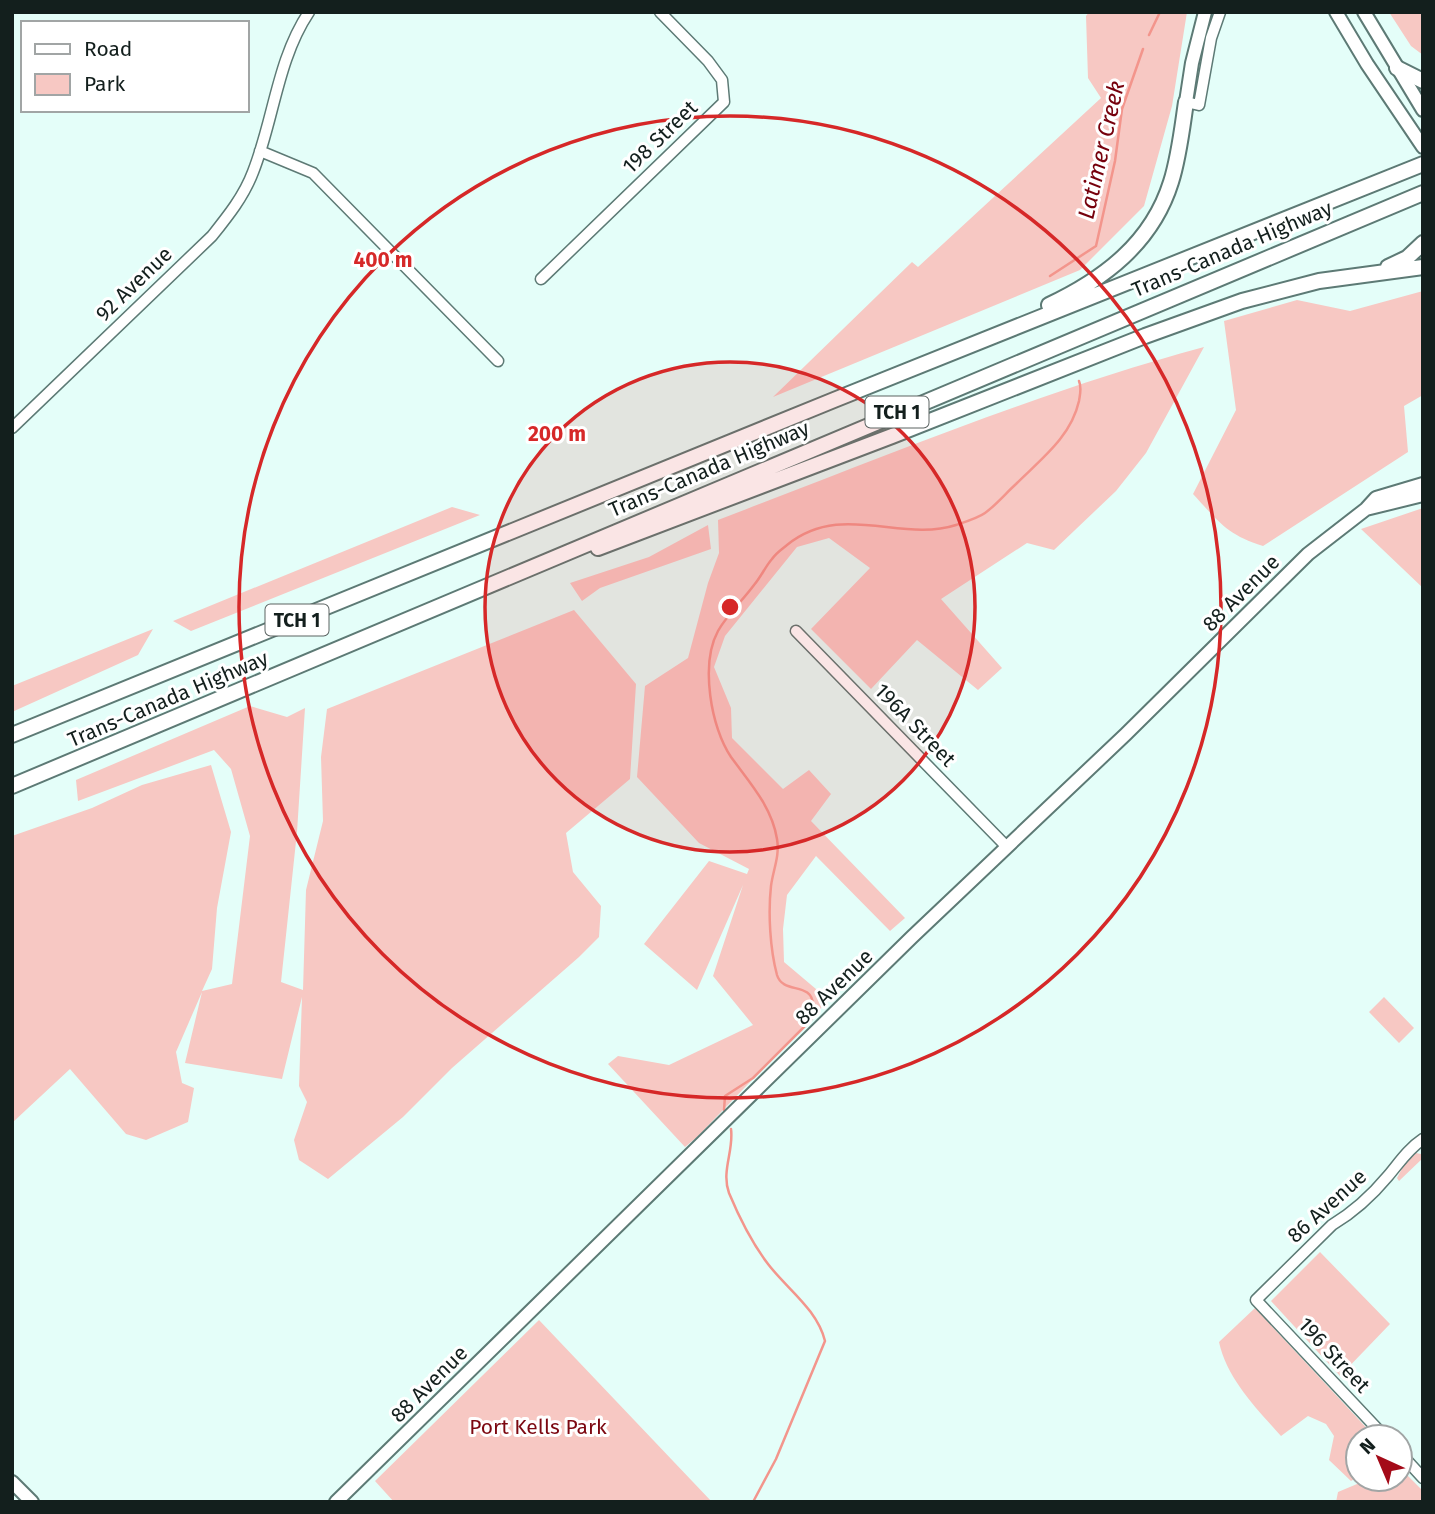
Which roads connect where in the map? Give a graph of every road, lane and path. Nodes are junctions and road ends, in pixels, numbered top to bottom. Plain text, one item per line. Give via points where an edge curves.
1 (309, 12) edge
2 (660, 12) edge
3 (1205, 12) edge
4 (1220, 12) edge
5 (1336, 12) edge
6 (1364, 12) edge
7 (1398, 68) junction
8 (1423, 81) edge
9 (1192, 104) junction
10 (1423, 110) edge
11 (1421, 144) edge
12 (260, 151) junction
13 (1423, 164) edge
14 (1423, 193) edge
15 (1423, 243) edge
16 (1423, 267) edge
17 (1370, 273) junction
18 (541, 279) dead end
19 (498, 361) dead end
20 (918, 366) junction
21 (12, 428) edge
22 (1423, 484) edge
23 (1423, 495) edge
24 (1366, 509) junction
25 (504, 580) junction
26 (796, 631) dead end
27 (12, 736) edge
28 (12, 786) edge
29 (1006, 846) junction
30 (1423, 1139) edge
31 (1256, 1300) joint
32 (1372, 1423) edge
33 (12, 1482) edge
34 (32, 1502) edge
35 (336, 1502) edge

1 - 12 street, 92 Avenue via 288,53
2 - 18 street, 198 Street via 722,80 724,102
3 - 9 main road via 1192,63
4 - 9 street
5 - 11 main road
6 - 7 main road
7 - 8 highway
7 - 10 main road
9 - 20 highway via 1167,194 1148,230 1119,262 1076,293
12 - 19 street via 313,173
12 - 21 street, 92 Avenue via 242,195 212,236
13 - 20 highway, Trans-Canada Highway / TCH 1
14 - 25 highway, Trans-Canada Highway / TCH 1
15 - 17 highway via 1397,264
16 - 17 highway
17 - 25 highway via 1274,292 1203,315 638,534
20 - 27 highway, Trans-Canada Highway / TCH 1
22 - 24 main road via 1376,498
23 - 24 main road
24 - 29 main road, 88 Avenue via 1308,554
25 - 28 highway, Trans-Canada Highway / TCH 1
26 - 29 street, 196A Street
29 - 35 main road, 88 Avenue
30 - 31 street, 86 Avenue
31 - 32 street, 196 Street
33 - 34 main road

